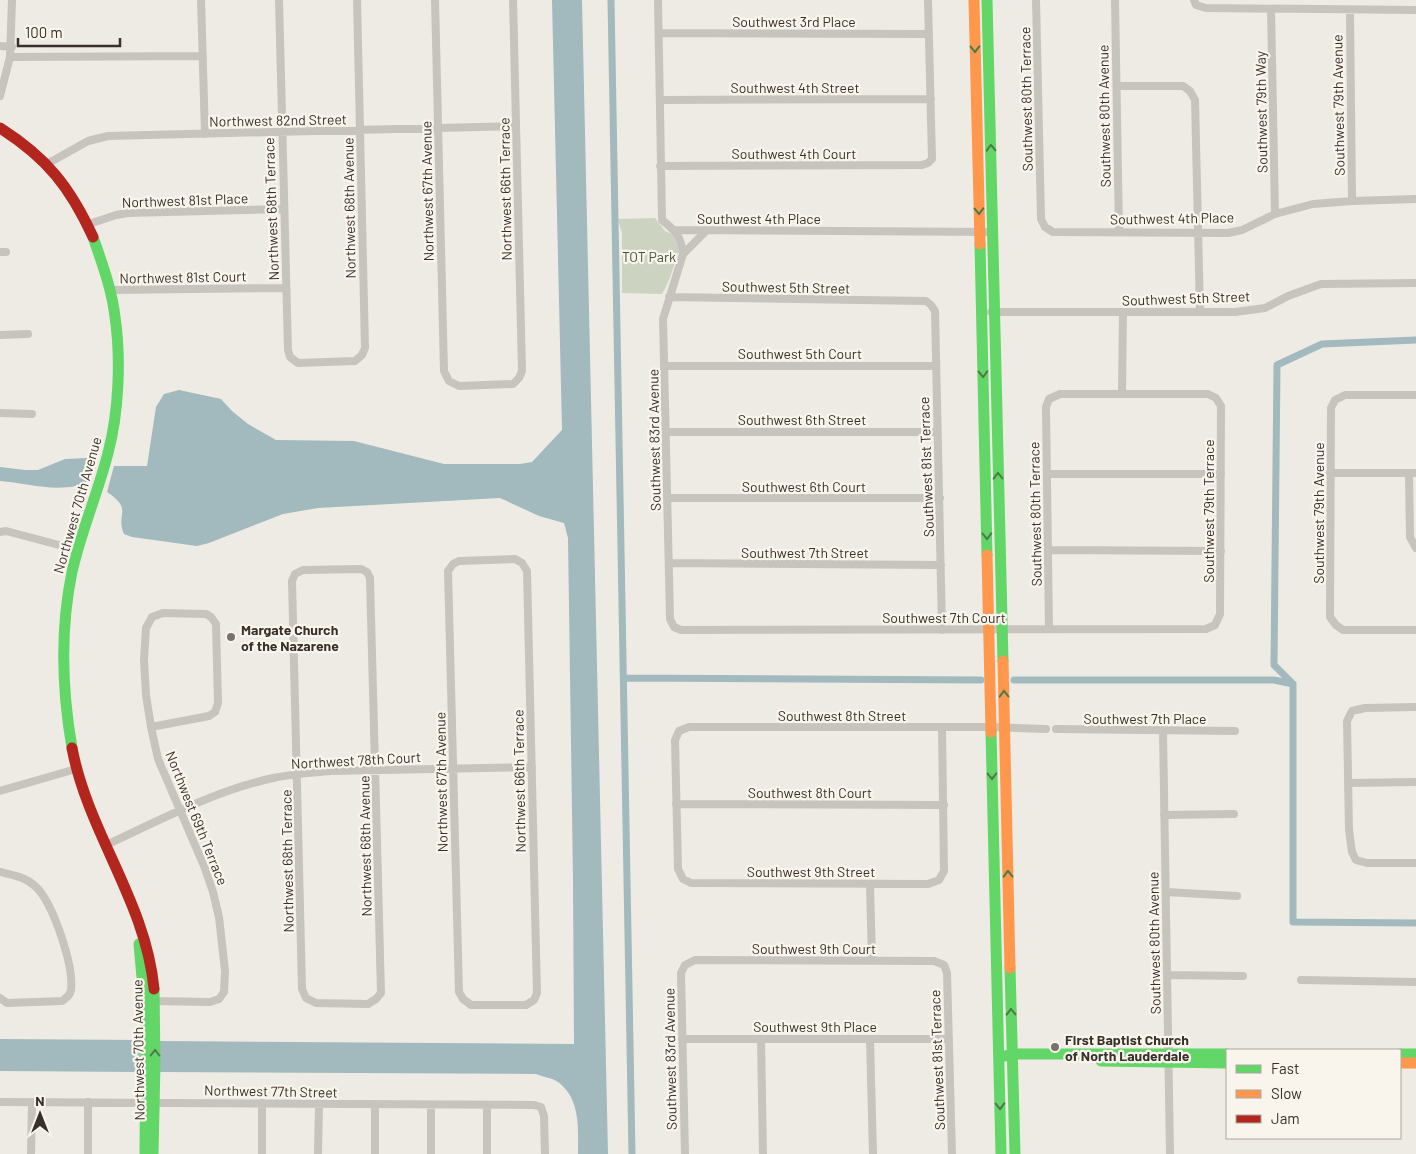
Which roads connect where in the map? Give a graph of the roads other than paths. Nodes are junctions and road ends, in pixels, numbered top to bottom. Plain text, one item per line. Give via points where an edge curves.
1 (12, 0) edge
2 (201, 0) edge
3 (278, 0) edge
4 (357, 0) edge
5 (436, 0) edge
6 (513, 0) edge
7 (658, 0) edge
8 (928, 0) edge
9 (974, 0) edge
10 (986, 0) edge
11 (1036, 0) edge
12 (1115, 0) edge
13 (1195, 2) edge
14 (1270, 9) junction
15 (1350, 10) junction
16 (1416, 10) edge
17 (658, 33) junction
18 (929, 34) junction
19 (0, 46) edge
20 (12, 47) junction
21 (202, 56) junction
22 (10, 57) junction
23 (1117, 86) junction
24 (0, 96) edge
25 (931, 99) junction
26 (660, 100) junction
27 (516, 126) junction
28 (0, 128) edge
29 (438, 128) junction
30 (360, 130) junction
31 (282, 132) junction
32 (205, 134) junction
33 (47, 164) junction
34 (660, 166) junction
35 (1416, 199) edge
36 (1352, 201) junction
37 (284, 210) junction
38 (1276, 214) junction
39 (89, 224) junction
40 (1045, 227) joint
41 (675, 230) junction
42 (706, 231) junction
43 (980, 232) junction
44 (993, 232) junction
45 (1118, 232) junction
46 (1198, 232) junction
47 (683, 254) junction
48 (1416, 283) edge
49 (286, 288) junction
50 (110, 290) junction
51 (669, 297) junction
52 (931, 305) joint
53 (982, 312) junction
54 (995, 312) junction
55 (1200, 312) junction
56 (1122, 313) junction
57 (28, 334) dead end
58 (0, 335) edge
59 (290, 357) joint
60 (665, 366) junction
61 (936, 366) junction
62 (449, 381) joint
63 (1122, 394) junction
64 (1416, 395) edge
65 (0, 413) edge
66 (32, 414) dead end
67 (666, 432) junction
68 (937, 432) junction
69 (1330, 473) junction
70 (1412, 473) edge
71 (1048, 474) junction
72 (1222, 474) junction
73 (668, 498) junction
74 (940, 498) junction
75 (0, 532) edge
76 (1416, 548) edge
77 (78, 550) junction
78 (1048, 550) junction
79 (1220, 551) junction
80 (453, 564) joint
81 (670, 564) junction
82 (941, 565) junction
83 (295, 574) joint
84 (1215, 625) joint
85 (674, 627) joint
86 (1002, 629) junction
87 (1049, 629) junction
88 (942, 630) junction
89 (989, 630) junction
90 (1416, 630) edge
91 (1416, 707) edge
92 (151, 727) junction
93 (991, 727) junction
94 (942, 728) junction
95 (1005, 729) junction
96 (1046, 729) dead end
97 (1056, 729) dead end
98 (1163, 731) junction
99 (1234, 731) dead end
100 (454, 767) junction
101 (532, 767) junction
102 (76, 769) junction
103 (375, 770) junction
104 (297, 774) junction
105 (1416, 782) edge
106 (1348, 783) junction
107 (0, 792) edge
108 (676, 804) junction
109 (944, 805) junction
110 (180, 810) junction
111 (1234, 814) dead end
112 (1164, 815) junction
113 (106, 845) junction
114 (1416, 863) edge
115 (0, 872) edge
116 (870, 884) junction
117 (1166, 892) junction
118 (1237, 896) dead end
119 (872, 960) junction
120 (685, 965) joint
121 (944, 965) joint
122 (1167, 975) junction
123 (1243, 976) dead end
124 (1301, 980) dead end
125 (1416, 982) edge
126 (0, 998) edge
127 (306, 998) joint
128 (462, 999) joint
129 (150, 1002) junction
130 (682, 1039) junction
131 (760, 1039) junction
132 (870, 1039) junction
133 (949, 1040) junction
134 (1226, 1054) edge
135 (1401, 1054) edge
136 (1416, 1054) edge
137 (1012, 1057) junction
138 (1168, 1058) junction
139 (999, 1059) junction
140 (1226, 1062) edge
141 (1401, 1063) edge
142 (1416, 1063) edge
143 (0, 1102) edge
144 (32, 1102) junction
145 (88, 1102) junction
146 (150, 1103) junction
147 (262, 1103) junction
148 (319, 1105) junction
149 (375, 1105) junction
150 (431, 1105) junction
151 (487, 1105) junction
152 (31, 1154) edge
153 (88, 1154) edge
154 (145, 1154) edge
155 (153, 1154) edge
156 (262, 1154) edge
157 (318, 1154) edge
158 (375, 1154) edge
159 (431, 1154) edge
160 (487, 1154) edge
161 (545, 1154) edge
162 (685, 1154) edge
163 (763, 1154) edge
164 (873, 1154) edge
165 (952, 1154) edge
166 (1001, 1154) edge
167 (1015, 1154) edge
168 (1170, 1154) edge

1 - 20 street
2 - 21 street
3 - 31 street, Northwest 68th Terrace
4 - 30 street, Northwest 68th Avenue
5 - 29 street, Northwest 67th Avenue
6 - 27 street, Northwest 66th Terrace
7 - 17 street
8 - 18 street
9 -> 43 street
44 -> 10 street
11 - 40 street, Southwest 80th Terrace via 1041,219
12 - 23 street, Southwest 80th Avenue
13 - 14 street via 1206,8
14 - 15 street
14 - 38 street, Southwest 79th Way
15 - 16 street
15 - 36 street, Southwest 79th Avenue
17 - 18 street, Southwest 3rd Place
17 - 26 street
18 - 25 street
19 - 20 street
20 - 22 street
21 - 22 street
21 - 32 street
22 - 24 street
23 - 45 street, Southwest 80th Avenue
23 - 46 street via 1183,86 1195,100
25 - 26 street, Southwest 4th Street
25 - 34 street, Southwest 4th Court via 932,159 928,163
26 - 34 street
27 - 29 street, Northwest 82nd Street
27 - 62 street, Northwest 66th Terrace via 522,370 512,384 459,386
28 - 33 street, Northwest 70th Avenue
29 - 30 street, Northwest 82nd Street
29 - 62 street, Northwest 67th Avenue via 444,370
30 - 31 street, Northwest 82nd Street
30 - 59 street, Northwest 68th Avenue via 365,348 355,361 298,363
31 - 32 street, Northwest 82nd Street
31 - 37 street, Northwest 68th Terrace
32 - 33 street, Northwest 82nd Street via 108,136 88,141
33 - 39 street, Northwest 70th Avenue via 64,183
34 - 41 street via 662,220
35 - 36 street, Southwest 4th Place
36 - 38 street, Southwest 4th Place via 1313,204
37 - 39 street, Northwest 81st Place via 128,213
37 - 49 street, Northwest 68th Terrace
38 - 46 street, Southwest 4th Place via 1242,230
39 - 50 street, Northwest 70th Avenue
40 - 45 street, Southwest 4th Place via 1053,232
41 - 42 street, Southwest 4th Place
41 - 47 street via 682,241
42 - 43 street, Southwest 4th Place
42 - 47 street, Southwest 83rd Avenue
43 - 44 street, Southwest 4th Place
43 - 53 street
44 - 54 street
45 - 46 street, Southwest 4th Place
46 - 55 street
47 - 51 street, Southwest 83rd Avenue
48 - 55 street, Southwest 5th Street via 1321,284 1265,308
49 - 50 street, Northwest 81st Court
49 - 59 street, Northwest 68th Terrace
50 - 77 street, Northwest 70th Avenue via 116,320 117,405 112,438
51 - 52 street, Southwest 5th Street via 926,301
51 - 60 street, Southwest 83rd Avenue via 663,319
52 - 61 street, Southwest 81st Terrace via 935,311
53 - 54 street, Southwest 5th Street
53 -> 89 street
54 - 56 street, Southwest 5th Street
86 -> 54 street
55 - 56 street, Southwest 5th Street
56 - 63 street
57 - 58 street
60 - 61 street, Southwest 5th Court
60 - 67 street, Southwest 83rd Avenue
61 - 68 street, Southwest 81st Terrace
63 - 71 street, Southwest 80th Terrace via 1060,394 1049,399 1046,407
63 - 72 street, Southwest 79th Terrace via 1208,394 1216,398 1222,406
64 - 69 street, Southwest 79th Avenue via 1345,395 1335,400 1331,408
65 - 66 street
67 - 68 street, Southwest 6th Street
67 - 73 street, Southwest 83rd Avenue
68 - 74 street, Southwest 81st Terrace
69 - 70 street
69 - 90 street, Southwest 79th Avenue via 1330,616 1344,630
70 - 76 street via 1410,538
71 - 72 street
71 - 78 street, Southwest 80th Terrace
72 - 79 street, Southwest 79th Terrace
73 - 74 street, Southwest 6th Court
73 - 81 street, Southwest 83rd Avenue
74 - 82 street, Southwest 81st Terrace
75 - 77 street
77 - 102 street, Northwest 70th Avenue via 66,619 63,680
78 - 79 street
78 - 87 street, Southwest 80th Terrace
79 - 84 street, Southwest 79th Terrace via 1220,614
80 - 100 street, Northwest 67th Avenue via 448,571
80 - 101 street, Northwest 66th Terrace via 459,560 515,559 527,571
81 - 82 street, Southwest 7th Street
81 - 85 street, Southwest 83rd Avenue via 670,619
82 - 88 street, Southwest 81st Terrace
83 - 103 street, Northwest 68th Avenue via 304,570 360,569 370,578
83 - 104 street, Northwest 68th Terrace via 292,581
84 - 87 street, Southwest 7th Court via 1206,628
85 - 88 street, Southwest 7th Court via 681,630
86 - 87 street, Southwest 7th Court
86 - 89 street, Southwest 7th Court
95 -> 86 street
88 - 89 street, Southwest 7th Court
89 - 93 street
91 - 106 street via 1352,711 1348,721
92 - 92 street, Northwest 69th Terrace via 144,660 146,628 152,617 163,613 206,614 216,624 218,703 215,712 209,716
92 - 110 street, Northwest 69th Terrace via 158,758
93 - 94 street, Southwest 8th Street
93 - 95 street, Southwest 8th Street
93 -> 139 street
94 - 108 street, Southwest 8th Street via 689,727 679,730 675,740
94 - 109 street
95 - 96 street
137 -> 95 street
97 - 98 street, Southwest 7th Place
98 - 99 street, Southwest 7th Place
98 - 112 street, Southwest 80th Avenue
100 - 101 street, Northwest 78th Court
100 - 103 street, Northwest 78th Court
100 - 128 street, Northwest 67th Avenue via 459,992
101 - 128 street, Northwest 66th Terrace via 537,993 534,1000 526,1005 471,1005
102 - 107 street
102 - 113 street, Northwest 70th Avenue
103 - 104 street, Northwest 78th Court
103 - 127 street, Northwest 68th Avenue via 381,993 368,1004 316,1003
104 - 110 street, Northwest 78th Court via 235,789
104 - 127 street, Northwest 68th Terrace via 302,990
105 - 106 street
106 - 114 street via 1349,830 1356,860
108 - 109 street, Southwest 8th Court
108 - 116 street, Southwest 9th Street via 678,869 691,883
109 - 116 street, Southwest 9th Street via 944,871 939,880 928,884
110 - 113 street, Northwest 78th Court
110 - 129 street, Northwest 69th Terrace via 214,892 220,917 224,992 219,999 210,1002
111 - 112 street
112 - 117 street, Southwest 80th Avenue
113 - 129 street, Northwest 70th Avenue via 144,936 152,970
115 - 126 street via 16,875 37,887 53,916 66,951 71,991 62,1002 7,1003
116 - 119 street
117 - 118 street
117 - 122 street, Southwest 80th Avenue
119 - 120 street, Southwest 9th Court via 695,960
119 - 121 street, Southwest 9th Court via 934,961
120 - 130 street, Southwest 83rd Avenue via 681,973
121 - 133 street, Southwest 81st Terrace
122 - 123 street
122 - 138 street, Southwest 80th Avenue
124 - 125 street
129 - 146 street, Northwest 70th Avenue
130 - 131 street, Southwest 9th Place
130 - 162 street, Southwest 83rd Avenue
131 - 132 street, Southwest 9th Place
131 - 163 street
132 - 133 street, Southwest 9th Place
132 - 164 street
133 - 165 street, Southwest 81st Terrace
134 - 138 street
135 - 136 street
137 - 138 street
137 - 139 street
137 - 167 street
138 - 140 street
138 - 168 street, Southwest 80th Avenue
139 -> 166 street
141 - 142 street
143 - 144 street, Northwest 77th Street
144 - 145 street, Northwest 77th Street
144 - 152 street
145 - 146 street, Northwest 77th Street
145 - 153 street
146 - 147 street, Northwest 77th Street
146 - 154 street, Northwest 70th Avenue
146 - 155 street, Northwest 70th Avenue
147 - 148 street, Northwest 77th Street
147 - 156 street
148 - 149 street, Northwest 77th Street
148 - 157 street
149 - 150 street, Northwest 77th Street
149 - 158 street
150 - 151 street, Northwest 77th Street
150 - 159 street
151 - 160 street
151 - 161 street, Northwest 77th Street via 541,1107

